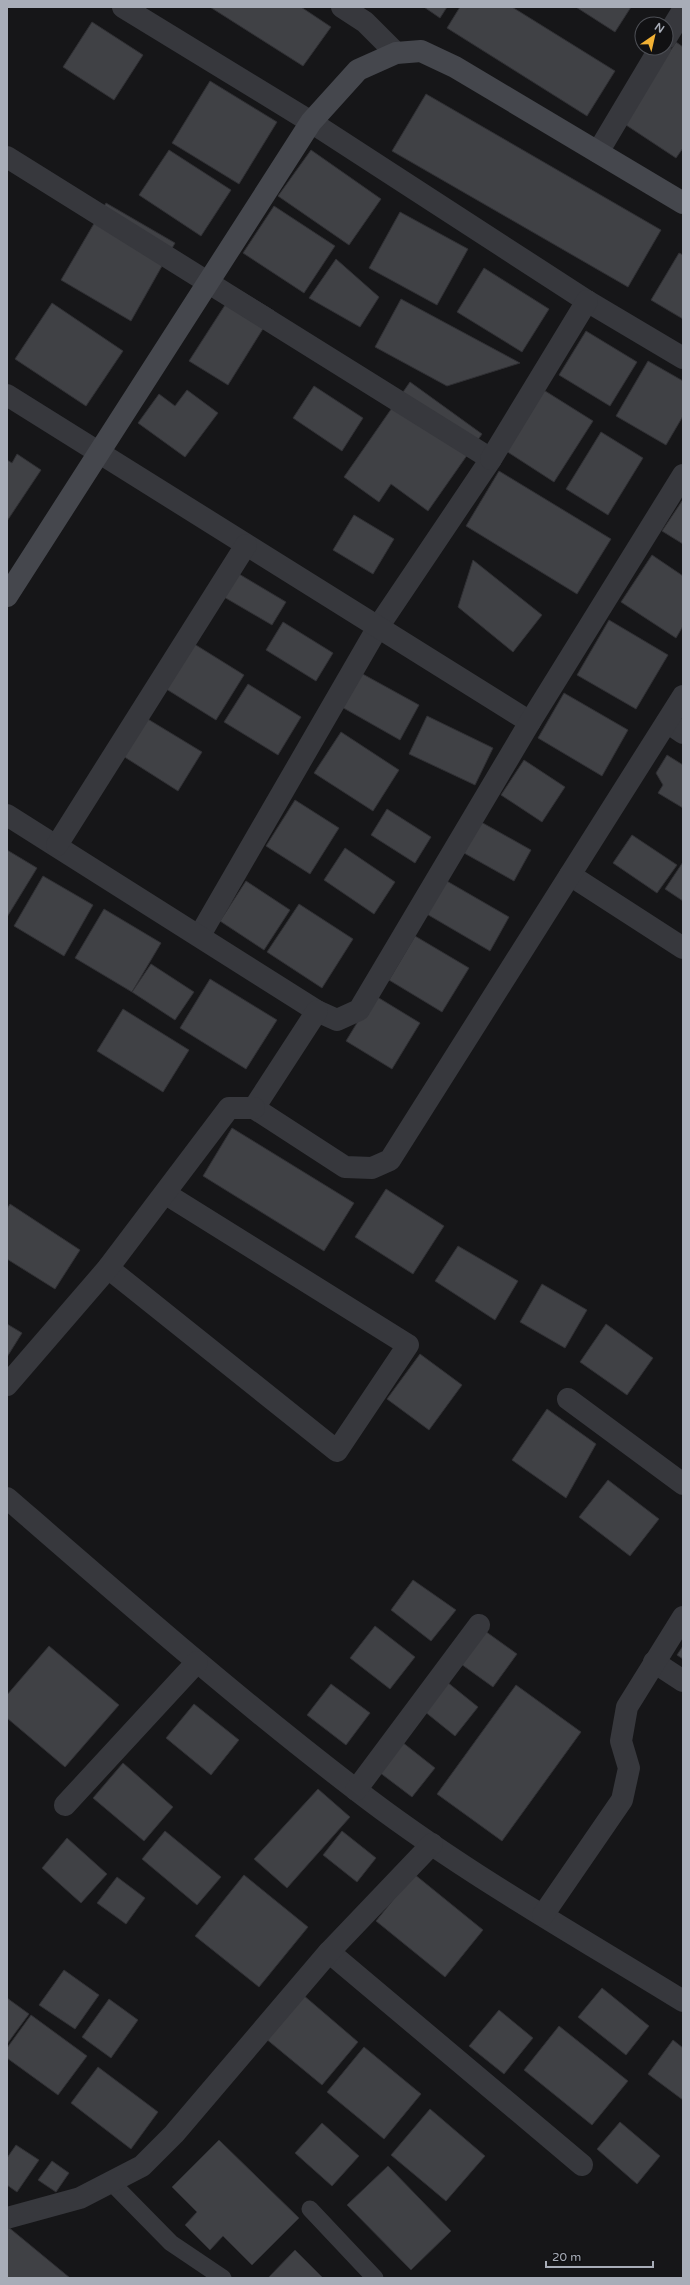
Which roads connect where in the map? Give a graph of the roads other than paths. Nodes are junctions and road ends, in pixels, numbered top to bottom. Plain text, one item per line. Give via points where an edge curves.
1 (123, 7) edge
2 (342, 7) edge
3 (683, 10) edge
4 (674, 25) edge
5 (396, 53) junction
6 (655, 56) edge
7 (311, 122) junction
8 (598, 152) junction
9 (7, 158) edge
10 (683, 203) edge
11 (207, 283) junction
12 (587, 301) junction
13 (683, 358) edge
14 (7, 395) edge
15 (97, 453) junction
16 (491, 459) junction
17 (683, 475) edge
18 (246, 545) junction
19 (7, 596) edge
20 (378, 627) junction
21 (683, 696) edge
22 (530, 722) junction
23 (675, 728) edge
24 (7, 815) edge
25 (57, 845) junction
26 (570, 875) junction
27 (200, 935) junction
28 (683, 948) edge
29 (317, 1010) junction
30 (254, 1108) junction
31 (166, 1194) junction
32 (108, 1268) junction
33 (7, 1385) edge
34 (568, 1399) dead end
35 (683, 1484) edge
36 (7, 1498) edge
37 (683, 1617) edge
38 (479, 1625) dead end
39 (197, 1662) junction
40 (654, 1662) junction
41 (683, 1681) edge
42 (356, 1790) junction
43 (65, 1805) dead end
44 (432, 1844) junction
45 (543, 1915) junction
46 (329, 1952) junction
47 (683, 2001) edge
48 (582, 2165) dead end
49 (110, 2181) junction
50 (310, 2209) dead end
51 (7, 2218) edge
52 (223, 2278) edge
53 (375, 2278) edge

1 - 7 street
2 - 5 street via 365,22
3 - 4 street
5 - 7 street via 358,70
5 - 8 street via 421,51 455,67
6 - 8 street
7 - 11 street
7 - 12 street
8 - 10 street
9 - 11 street
11 - 15 street
11 - 16 street
12 - 13 street
12 - 16 street
14 - 15 street
15 - 18 street
15 - 19 street
16 - 20 street
17 - 22 street
18 - 20 street
18 - 25 street
20 - 22 street
20 - 27 street
21 - 23 street
22 - 29 street via 359,1010 337,1020
23 - 26 street
24 - 25 street
25 - 27 street
26 - 28 street
26 - 30 street via 390,1160 372,1168 345,1167
27 - 29 street
29 - 30 street
30 - 31 street via 229,1108
31 - 32 street
31 - 32 street via 408,1346 337,1452
32 - 33 street
34 - 35 street
36 - 39 street
37 - 40 street
38 - 42 street
39 - 42 street
39 - 43 street
40 - 41 street
40 - 45 street via 627,1706 621,1741 629,1768 622,1800
42 - 44 street
44 - 45 street
44 - 46 street
45 - 47 street
46 - 48 street
46 - 49 street via 174,2134 142,2166
49 - 51 street via 80,2198
49 - 52 lane via 171,2243
50 - 53 lane

